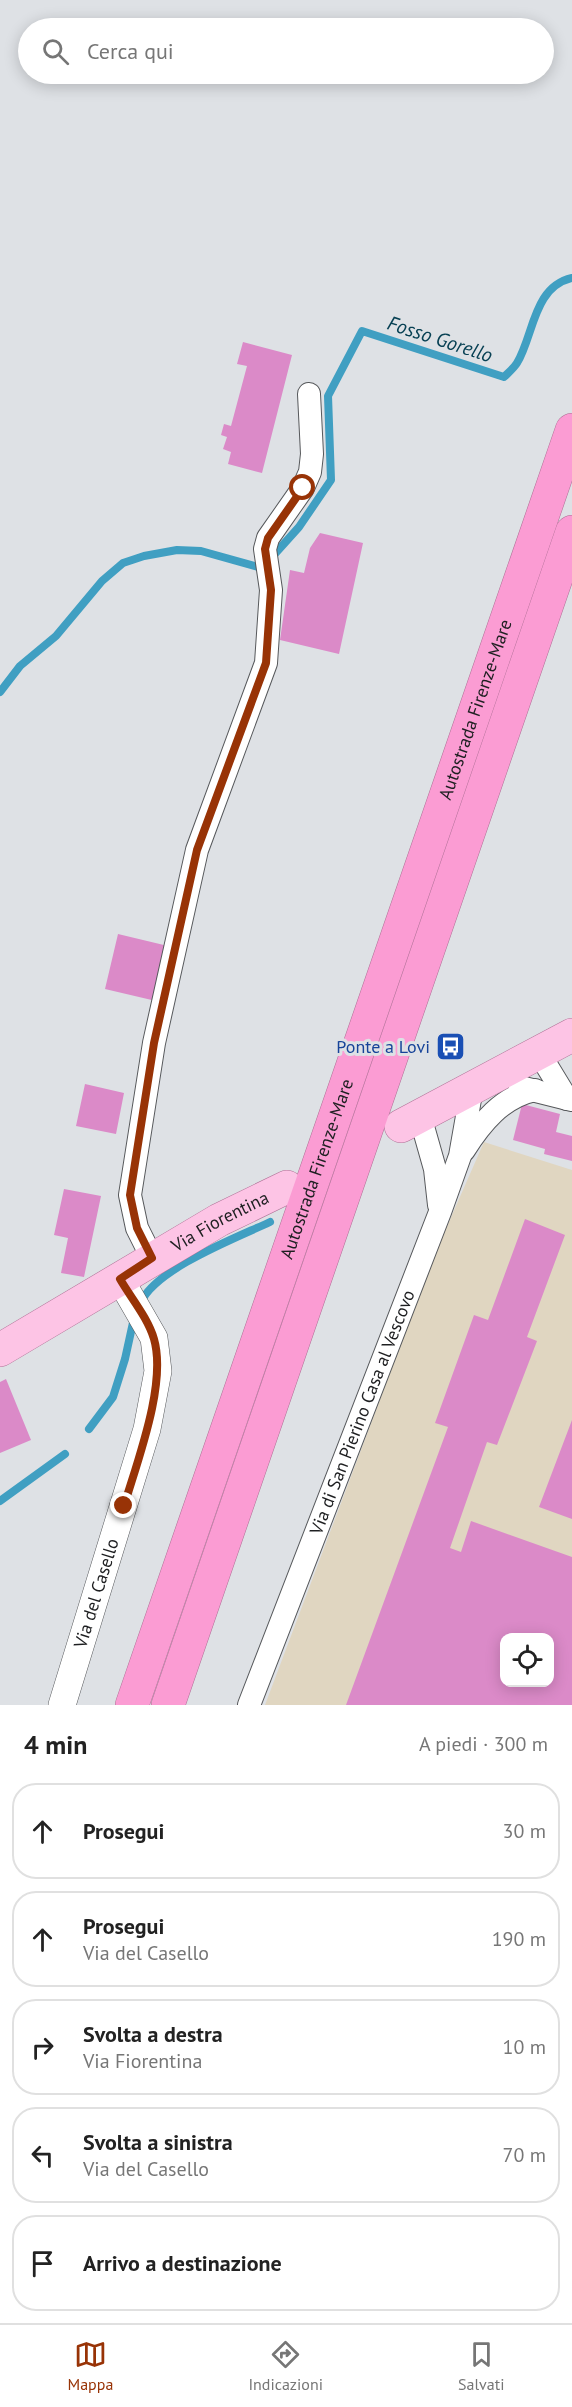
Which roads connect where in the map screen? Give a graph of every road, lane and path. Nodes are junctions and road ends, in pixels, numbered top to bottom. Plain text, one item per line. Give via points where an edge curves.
1 (309, 394) dead end
2 (572, 430) edge
3 (572, 532) edge
4 (572, 1035) edge
5 (539, 1053) junction
6 (481, 1083) junction
7 (535, 1090) junction
8 (569, 1099) edge
9 (411, 1121) joint
10 (460, 1156) junction
11 (287, 1187) dead end
12 (440, 1212) junction
13 (152, 1258) junction
14 (120, 1279) junction
15 (0, 1350) edge
16 (62, 1705) edge
17 (132, 1705) edge
18 (168, 1705) edge
19 (249, 1705) edge

1 - 13 street via 309,472 303,488 268,538 265,552 271,590 266,663 197,850 154,1043 130,1195 137,1228
2 - 17 highway, Autostrada Firenze-Mare
3 - 18 highway, Autostrada Firenze-Mare
4 - 5 main road
5 - 6 main road
5 - 8 street
6 - 7 street
6 - 9 main road
6 - 10 street
7 - 8 street
7 - 10 street via 515,1096 500,1107
9 - 12 street, Via di San Pierino Casa al Vescovo via 435,1170
10 - 12 street
11 - 13 main road, Via Fiorentina
12 - 19 street, Via di San Pierino Casa al Vescovo
13 - 14 main road, Via Fiorentina
14 - 15 main road, Via Fiorentina
14 - 16 street, Via del Casello via 154,1338 158,1371 147,1429

